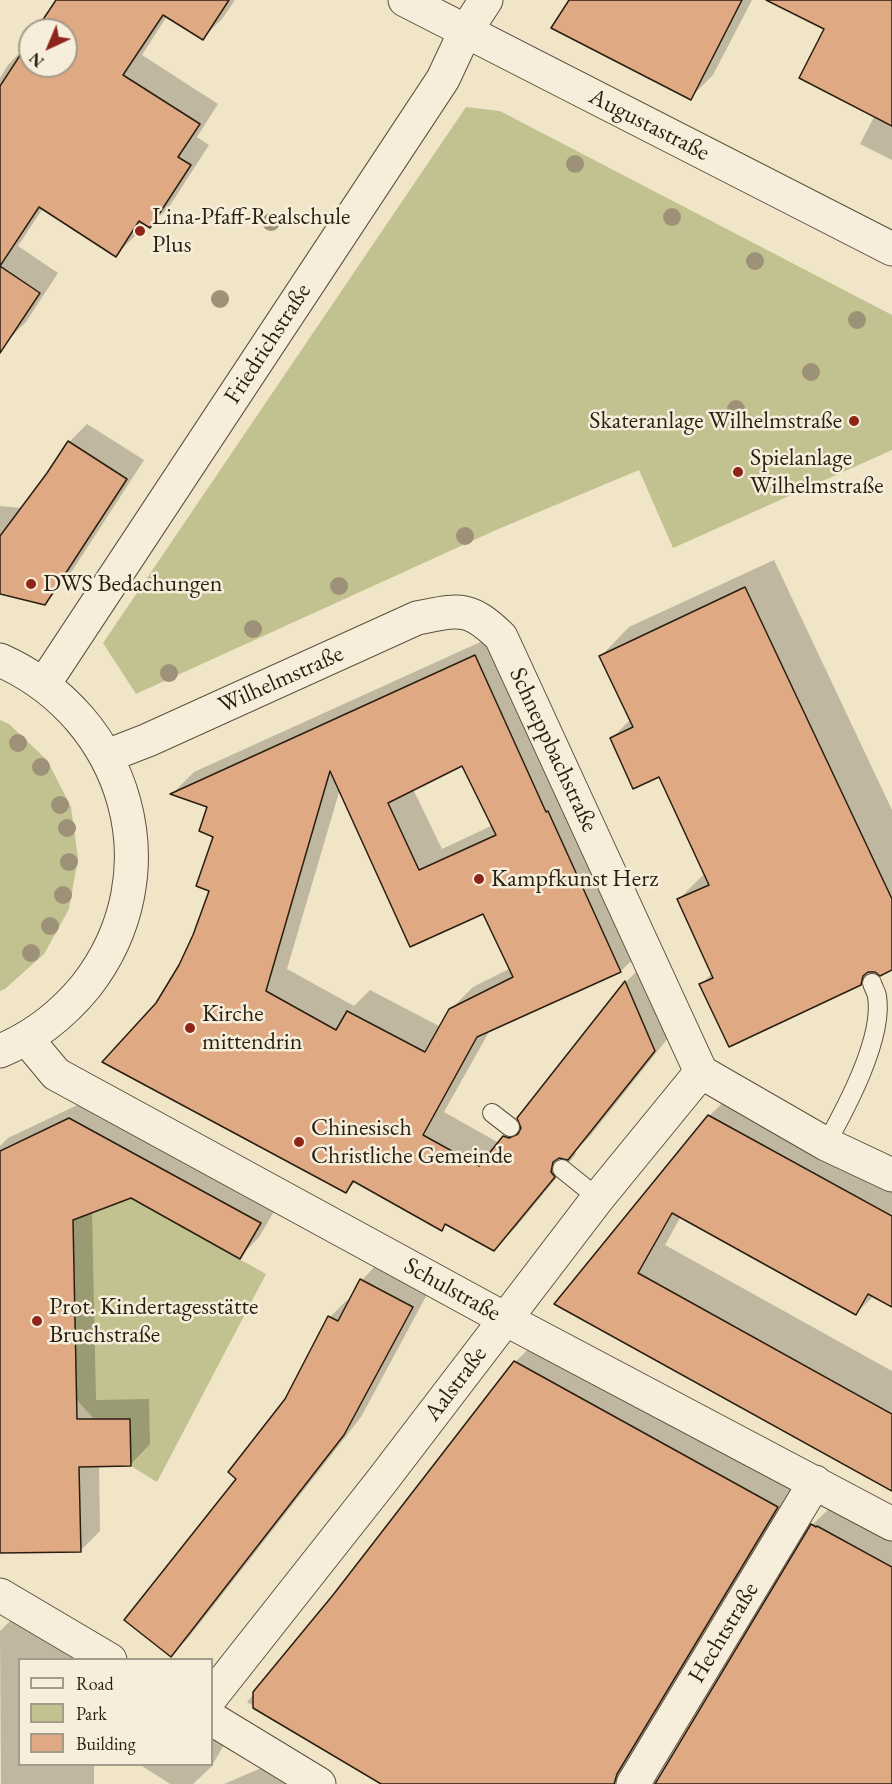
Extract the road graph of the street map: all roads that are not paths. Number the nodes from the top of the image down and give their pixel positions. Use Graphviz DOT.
graph roads {
  1 [pos="405,0"];
  2 [pos="486,0"];
  3 [pos="465,32"];
  4 [pos="892,249"];
  5 [pos="458,610"];
  6 [pos="0,660"];
  7 [pos="44,684"];
  8 [pos="107,756"];
  9 [pos="872,982"];
  10 [pos="13,1045"];
  11 [pos="700,1072"];
  12 [pos="492,1113"];
  13 [pos="510,1127"];
  14 [pos="826,1144"];
  15 [pos="562,1168"];
  16 [pos="892,1175"];
  17 [pos="598,1198"];
  18 [pos="505,1319"];
  19 [pos="815,1482"];
  20 [pos="892,1524"];
  21 [pos="0,1595"];
  22 [pos="108,1658"];
  23 [pos="213,1695"];
  24 [pos="213,1720"];
  25 [pos="319,1784"];
  26 [pos="633,1784"];
  1 -- 3 [label="street, Augustastraße"];
  2 -- 3 [label="street, Friedrichstraße"];
  3 -- 4 [label="street, Augustastraße"];
  3 -- 7 [label="street, Friedrichstraße"];
  5 -- 8 [label="street, Wilhelmstraße"];
  5 -- 11 [label="street, Schneppbachstraße"];
  6 -- 7 [label="street"];
  7 -- 8 [label="street"];
  8 -- 10 [label="street"];
  9 -- 14 [label="lane"];
  10 -- 18 [label="street, Schulstraße"];
  11 -- 14 [label="street"];
  11 -- 17 [label="street, Aalstraße"];
  12 -- 13 [label="lane"];
  14 -- 16 [label="street"];
  15 -- 17 [label="lane"];
  17 -- 18 [label="street, Aalstraße"];
  18 -- 19 [label="street, Schulstraße"];
  18 -- 23 [label="street, Aalstraße"];
  19 -- 20 [label="street, Schulstraße"];
  19 -- 26 [label="street, Hechtstraße"];
  21 -- 22 [label="street"];
  24 -- 25 [label="street"];
}
